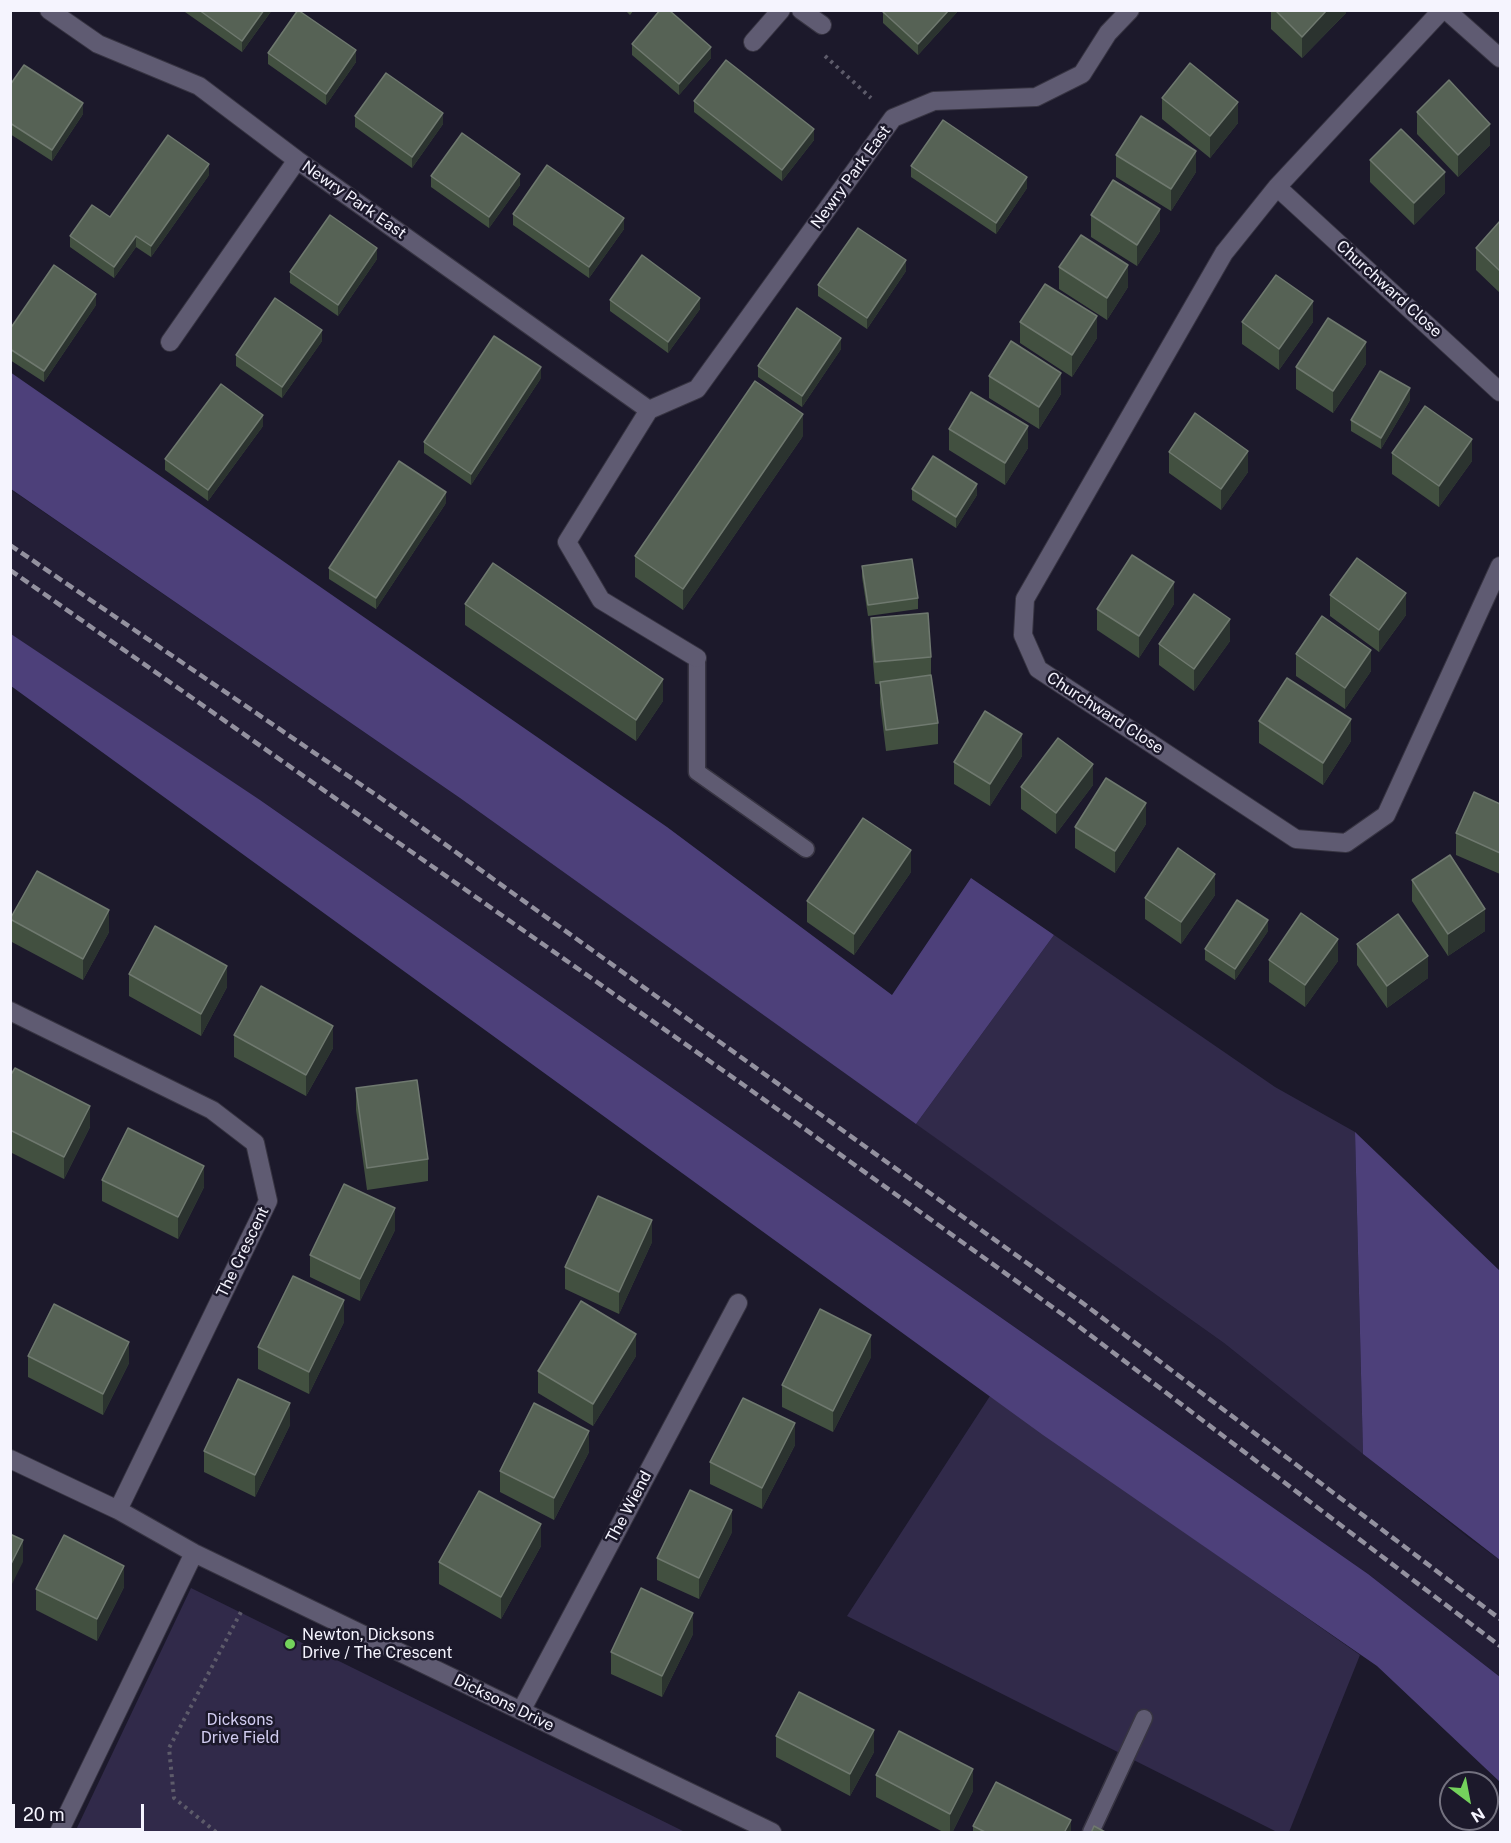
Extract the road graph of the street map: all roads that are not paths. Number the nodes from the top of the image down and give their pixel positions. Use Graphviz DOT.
graph roads {
  1 [pos="49,10"];
  2 [pos="781,10"];
  3 [pos="801,10"];
  4 [pos="1130,10"];
  5 [pos="1444,10"];
  6 [pos="822,25"];
  7 [pos="753,42"];
  8 [pos="1500,58"];
  9 [pos="297,160"];
  10 [pos="1277,187"];
  11 [pos="170,342"];
  12 [pos="1500,392"];
  13 [pos="649,410"];
  14 [pos="1500,566"];
  15 [pos="697,658"];
  16 [pos="806,849"];
  17 [pos="10,1011"];
  18 [pos="738,1303"];
  19 [pos="10,1459"];
  20 [pos="118,1510"];
  21 [pos="194,1553"];
  22 [pos="520,1711"];
  23 [pos="1144,1718"];
  24 [pos="59,1833"];
  25 [pos="772,1833"];
  26 [pos="1091,1833"];
  1 -- 9 [label="street, Newry Park East"];
  2 -- 7 [label="street"];
  3 -- 6 [label="street"];
  4 -- 13 [label="street, Newry Park East"];
  5 -- 8 [label="street"];
  5 -- 10 [label="street, Churchward Close"];
  9 -- 11 [label="street"];
  9 -- 13 [label="street, Newry Park East"];
  10 -- 12 [label="street, Churchward Close"];
  10 -- 14 [label="street, Churchward Close"];
  13 -- 15 [label="street"];
  15 -- 16 [label="lane"];
  17 -- 20 [label="street, The Crescent"];
  18 -- 22 [label="street, The Wiend"];
  19 -- 20 [label="street, Dicksons Drive"];
  20 -- 21 [label="street, Dicksons Drive"];
  21 -- 22 [label="street, Dicksons Drive"];
  21 -- 24 [label="street"];
  22 -- 25 [label="street, Dicksons Drive"];
  23 -- 26 [label="lane"];
}
